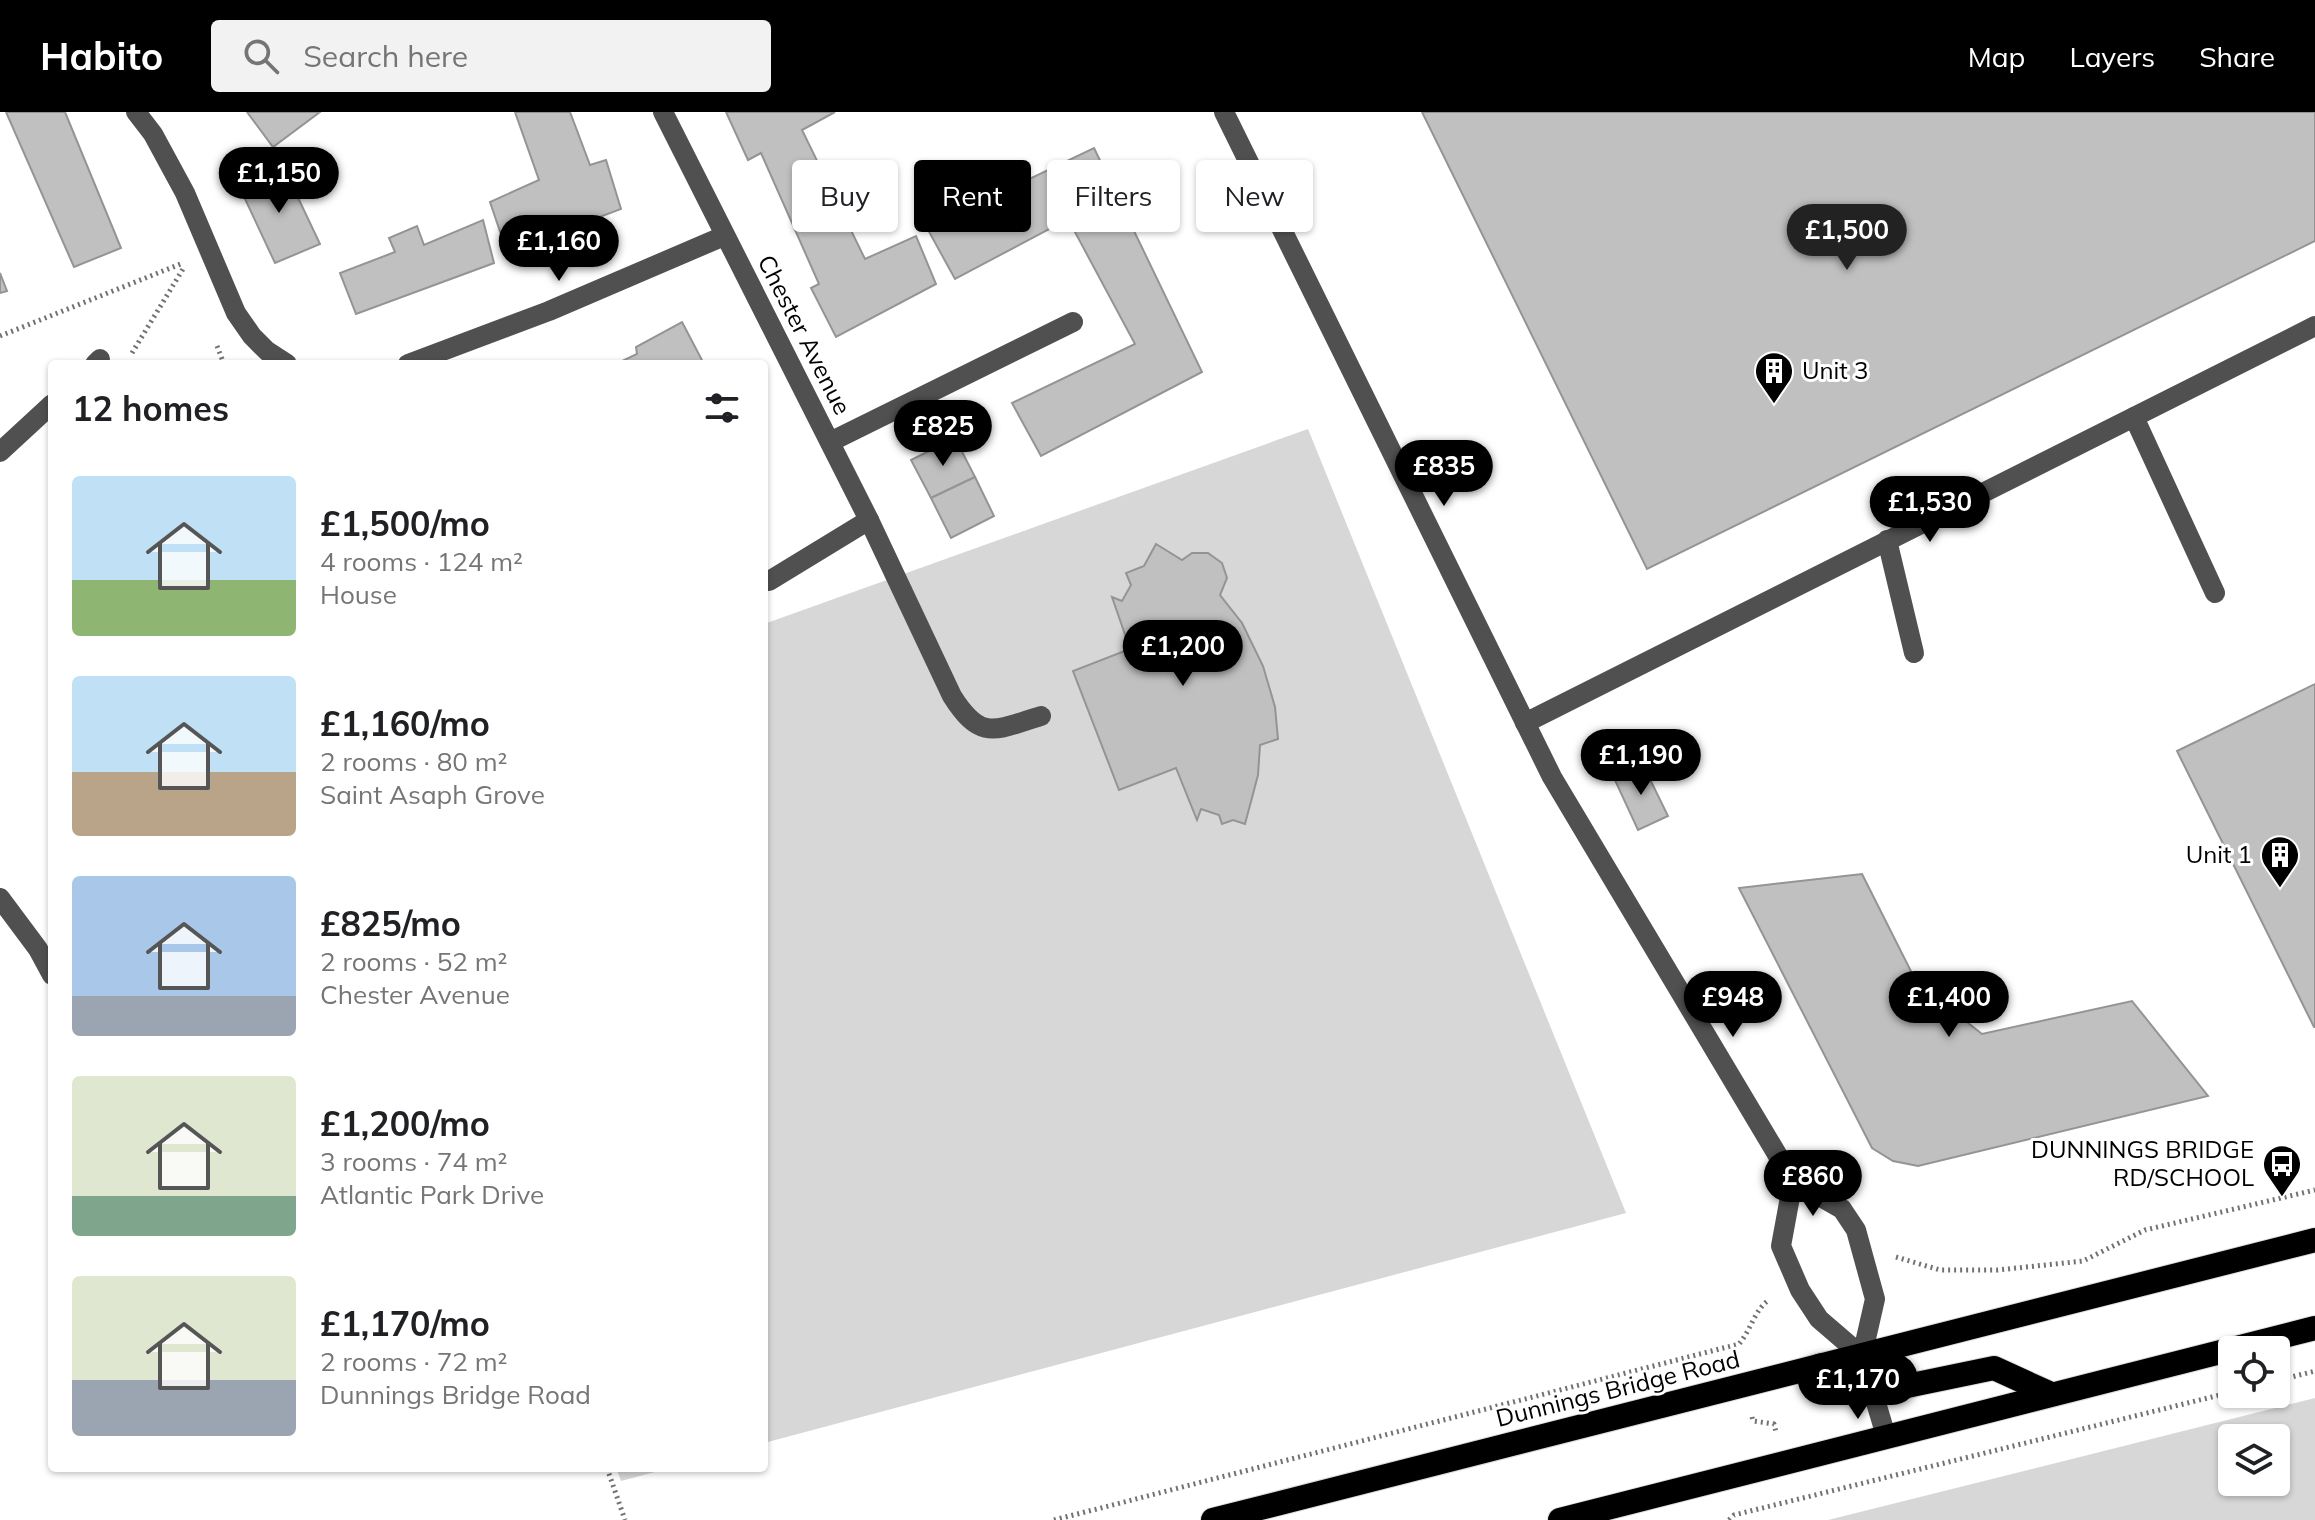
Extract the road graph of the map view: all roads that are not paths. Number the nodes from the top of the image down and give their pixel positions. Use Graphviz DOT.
graph roads {
  1 [pos="136,112"];
  2 [pos="663,112"];
  3 [pos="1224,112"];
  4 [pos="724,236"];
  5 [pos="1073,322"];
  6 [pos="2315,326"];
  7 [pos="282,360"];
  8 [pos="419,360"];
  9 [pos="48,408"];
  10 [pos="2134,417"];
  11 [pos="830,442"];
  12 [pos="0,452"];
  13 [pos="869,520"];
  14 [pos="1887,540"];
  15 [pos="769,581"];
  16 [pos="2215,593"];
  17 [pos="1914,653"];
  18 [pos="1041,716"];
  19 [pos="1525,723"];
  20 [pos="0,898"];
  21 [pos="45,944"];
  22 [pos="1793,1181"];
  23 [pos="2315,1240"];
  24 [pos="2315,1328"];
  25 [pos="1862,1356"];
  26 [pos="1873,1393"];
  27 [pos="2051,1394"];
  28 [pos="1886,1436"];
  29 [pos="1213,1520"];
  30 [pos="1560,1520"];
  1 -- 7 [label="street"];
  2 -- 4 [label="street, Chester Avenue"];
  3 -- 19 [label="street"];
  4 -- 8 [label="street"];
  4 -- 11 [label="street, Chester Avenue"];
  5 -- 11 [label="street"];
  6 -- 10 [label="street"];
  9 -- 12 [label="street"];
  10 -- 14 [label="street"];
  10 -- 16 [label="street"];
  11 -- 13 [label="street, Chester Avenue"];
  13 -- 15 [label="street"];
  13 -- 18 [label="street, Chester Avenue"];
  14 -- 17 [label="street"];
  14 -- 19 [label="street"];
  19 -- 22 [label="street"];
  20 -- 21 [label="street"];
  22 -- 25 [label="street"];
  22 -- 25 [label="street"];
  23 -- 25 [label="highway, Dunnings Bridge Road"];
  24 -- 27 [label="highway"];
  25 -- 26 [label="street"];
  25 -- 29 [label="highway, Dunnings Bridge Road"];
  26 -- 27 [label="highway"];
  26 -- 28 [label="street"];
  27 -- 28 [label="highway"];
  28 -- 30 [label="highway"];
}
